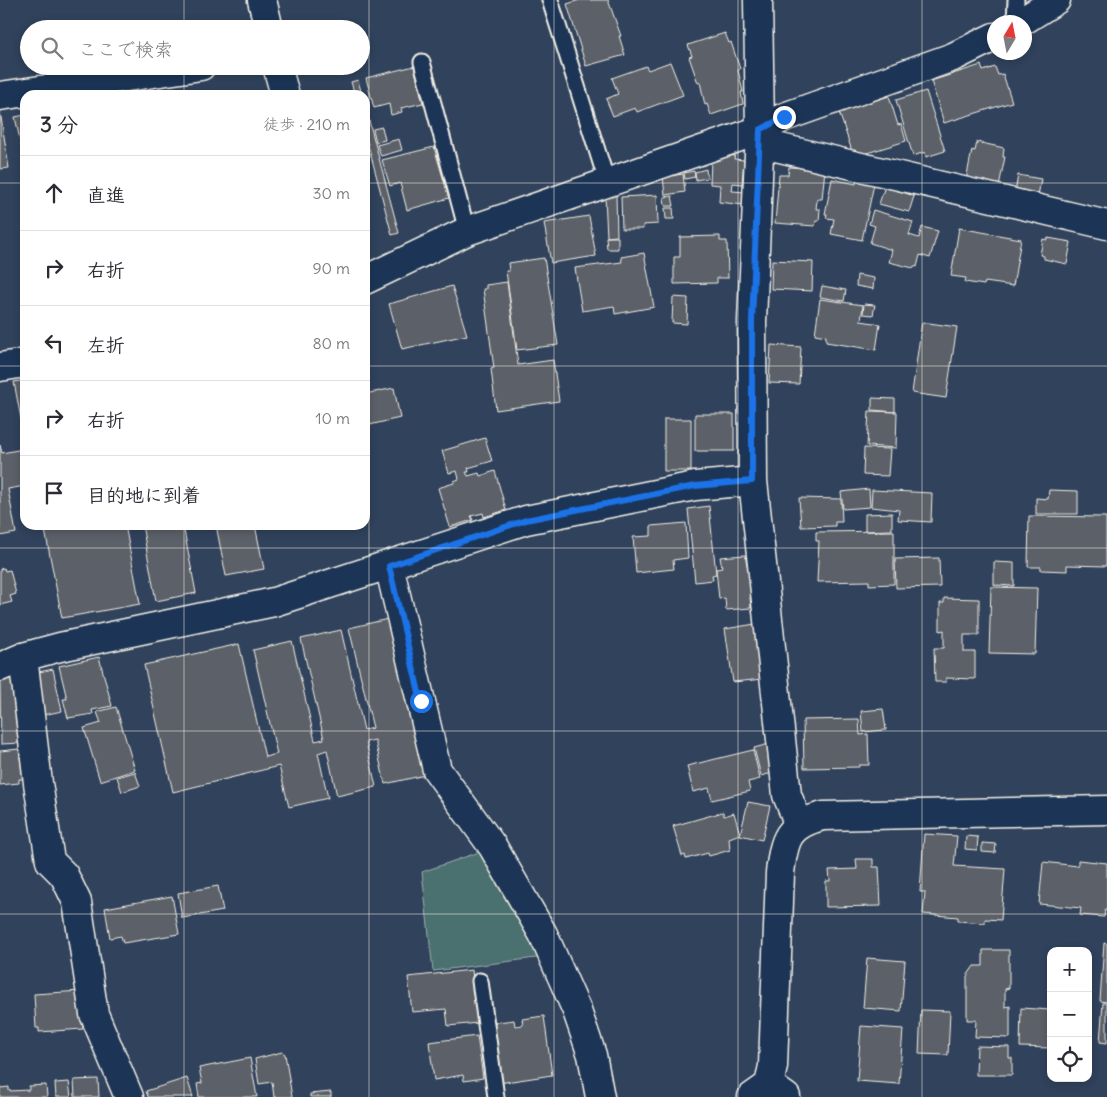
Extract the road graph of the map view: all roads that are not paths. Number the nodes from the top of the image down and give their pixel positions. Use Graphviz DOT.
graph roads {
  1 [pos="262,0"];
  2 [pos="550,0"];
  3 [pos="758,0"];
  4 [pos="1016,0"];
  5 [pos="1056,0"];
  6 [pos="1015,15"];
  7 [pos="1032,15"];
  8 [pos="266,20"];
  9 [pos="987,40"];
  10 [pos="422,62"];
  11 [pos="141,75"];
  12 [pos="279,75"];
  13 [pos="40,90"];
  14 [pos="284,90"];
  15 [pos="20,93"];
  16 [pos="0,96"];
  17 [pos="759,136"];
  18 [pos="607,182"];
  19 [pos="1107,225"];
  20 [pos="467,231"];
  21 [pos="370,278"];
  22 [pos="20,364"];
  23 [pos="0,367"];
  24 [pos="752,481"];
  25 [pos="389,566"];
  26 [pos="11,662"];
  27 [pos="1107,810"];
  28 [pos="799,825"];
  29 [pos="480,981"];
  30 [pos="769,1093"];
  31 [pos="129,1097"];
  32 [pos="496,1097"];
  33 [pos="600,1097"];
  1 -- 8 [label="street"];
  2 -- 18 [label="lane"];
  3 -- 17 [label="street"];
  4 -- 6 [label="lane"];
  5 -- 7 [label="street"];
  9 -- 17 [label="street"];
  10 -- 20 [label="lane"];
  11 -- 13 [label="street"];
  12 -- 14 [label="street"];
  15 -- 16 [label="street"];
  17 -- 18 [label="street"];
  17 -- 19 [label="street"];
  17 -- 24 [label="street"];
  18 -- 20 [label="street"];
  20 -- 21 [label="street"];
  22 -- 23 [label="street"];
  24 -- 25 [label="street"];
  24 -- 28 [label="street"];
  25 -- 26 [label="street"];
  25 -- 33 [label="street"];
  26 -- 31 [label="street"];
  27 -- 28 [label="street"];
  28 -- 30 [label="street"];
  29 -- 32 [label="lane"];
}
